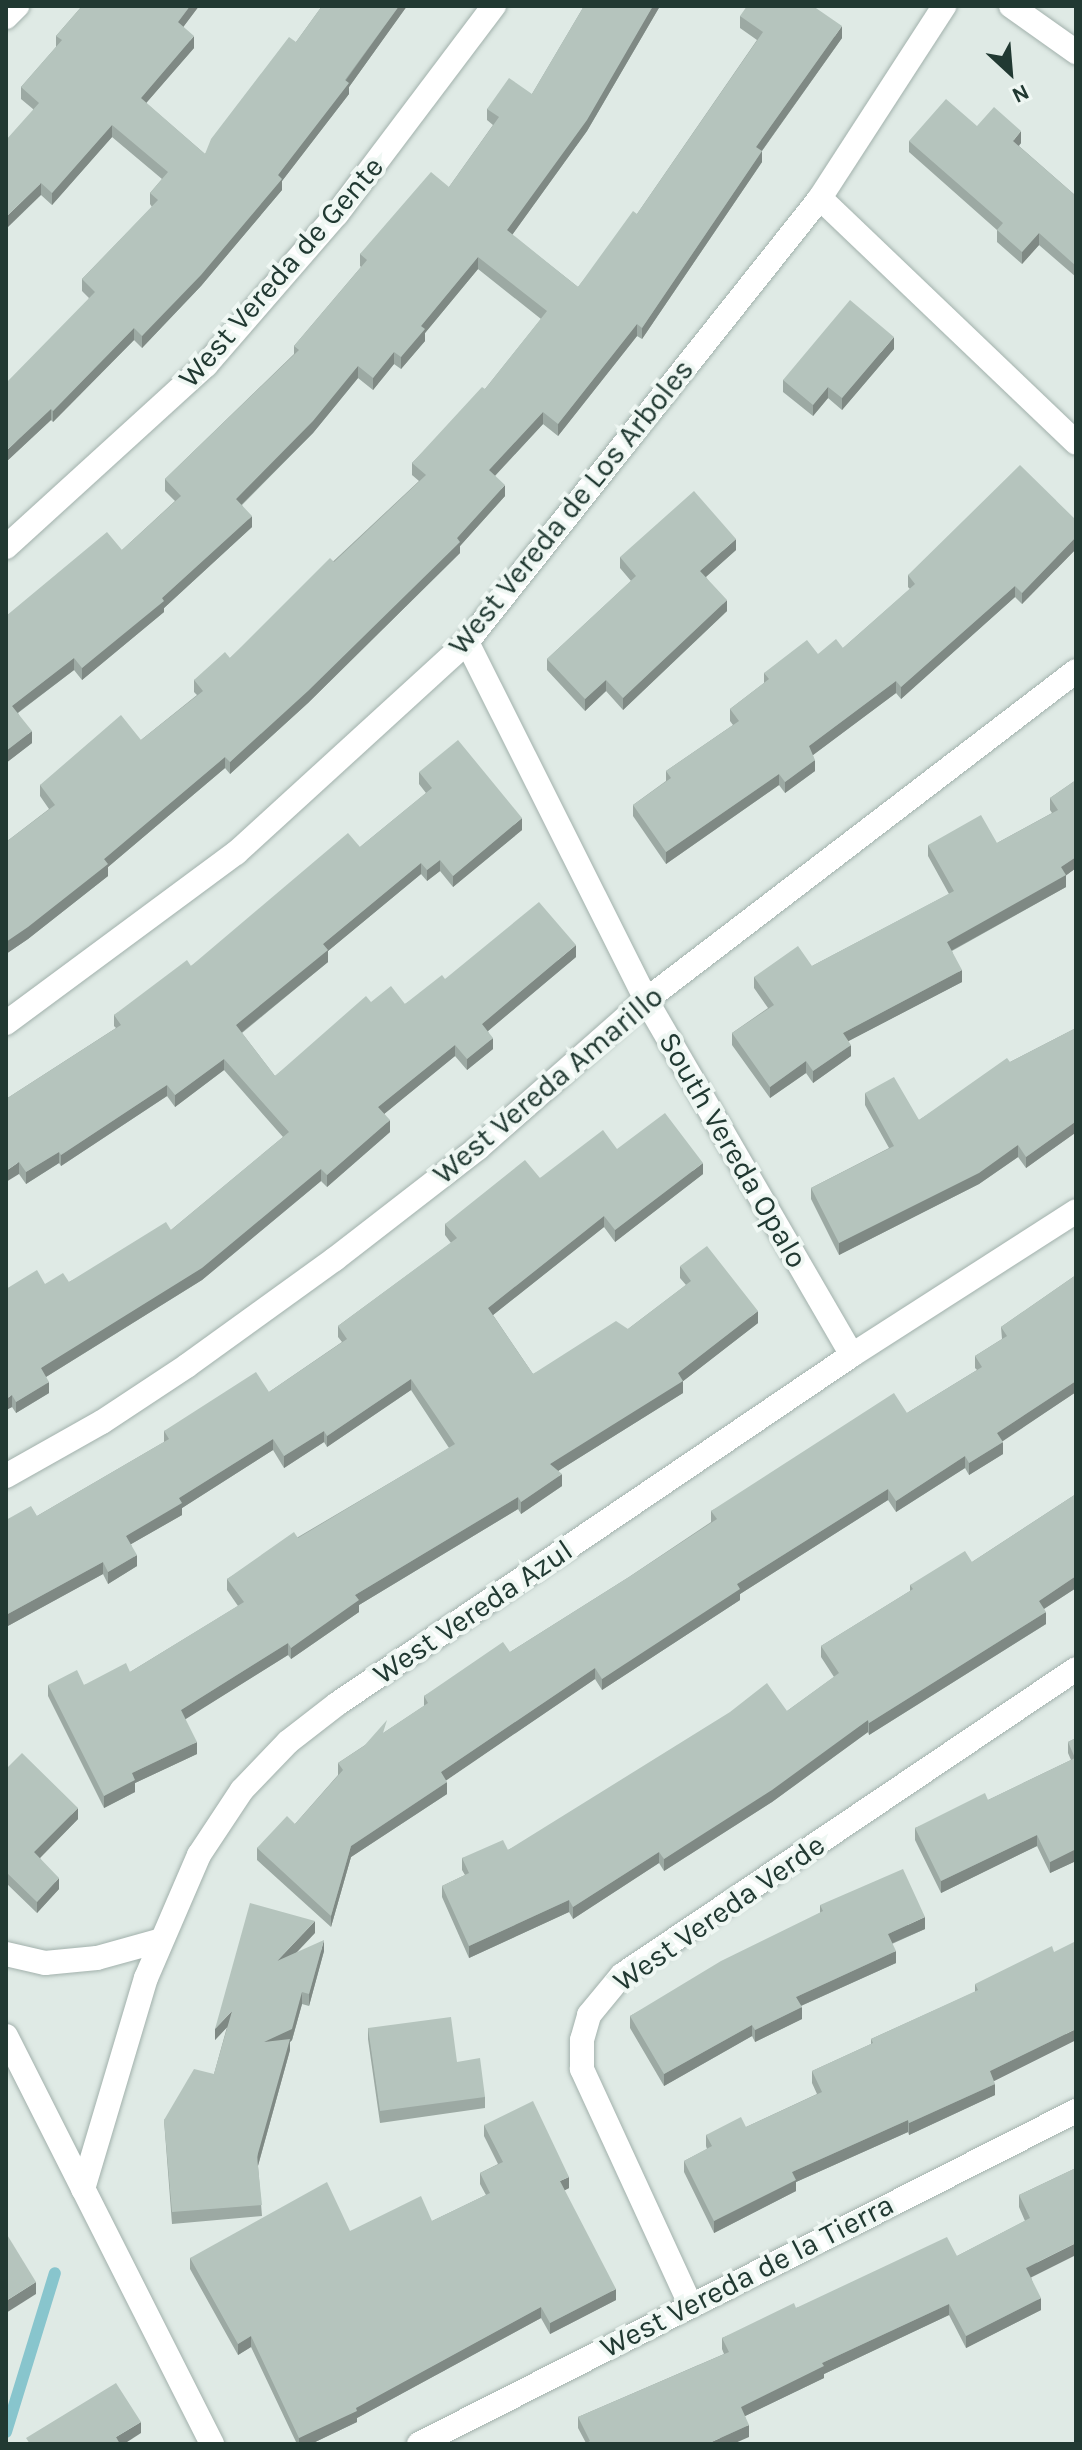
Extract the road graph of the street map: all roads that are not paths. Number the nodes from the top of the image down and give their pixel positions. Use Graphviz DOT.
graph roads {
  1 [pos="17,6"];
  2 [pos="494,6"];
  3 [pos="944,6"];
  4 [pos="1011,6"];
  5 [pos="6,17"];
  6 [pos="1076,52"];
  7 [pos="820,198"];
  8 [pos="1076,443"];
  9 [pos="6,547"];
  10 [pos="467,642"];
  11 [pos="1076,671"];
  12 [pos="646,1000"];
  13 [pos="6,1023"];
  14 [pos="1076,1211"];
  15 [pos="852,1355"];
  16 [pos="6,1476"];
  17 [pos="1076,1669"];
  18 [pos="162,1940"];
  19 [pos="6,1954"];
  20 [pos="6,2036"];
  21 [pos="1076,2111"];
  22 [pos="83,2189"];
  23 [pos="690,2304"];
  24 [pos="212,2444"];
  25 [pos="419,2444"];
  1 -- 5 [label="street"];
  2 -- 9 [label="street, West Vereda de Gente"];
  3 -- 7 [label="street, West Vereda de Los Arboles"];
  4 -- 6 [label="street"];
  7 -- 8 [label="street"];
  7 -- 10 [label="street, West Vereda de Los Arboles"];
  10 -- 12 [label="street, South Vereda Opalo"];
  10 -- 13 [label="street, West Vereda de Los Arboles"];
  11 -- 12 [label="street, West Vereda Amarillo"];
  12 -- 15 [label="street, South Vereda Opalo"];
  12 -- 16 [label="street, West Vereda Amarillo"];
  14 -- 15 [label="street, West Vereda Azul"];
  15 -- 18 [label="street, West Vereda Azul"];
  17 -- 23 [label="street, West Vereda Verde"];
  18 -- 19 [label="street"];
  18 -- 22 [label="street, West Vereda Azul"];
  20 -- 22 [label="street"];
  21 -- 23 [label="street, West Vereda de la Tierra"];
  22 -- 24 [label="street"];
  23 -- 25 [label="street, West Vereda de la Tierra"];
}
